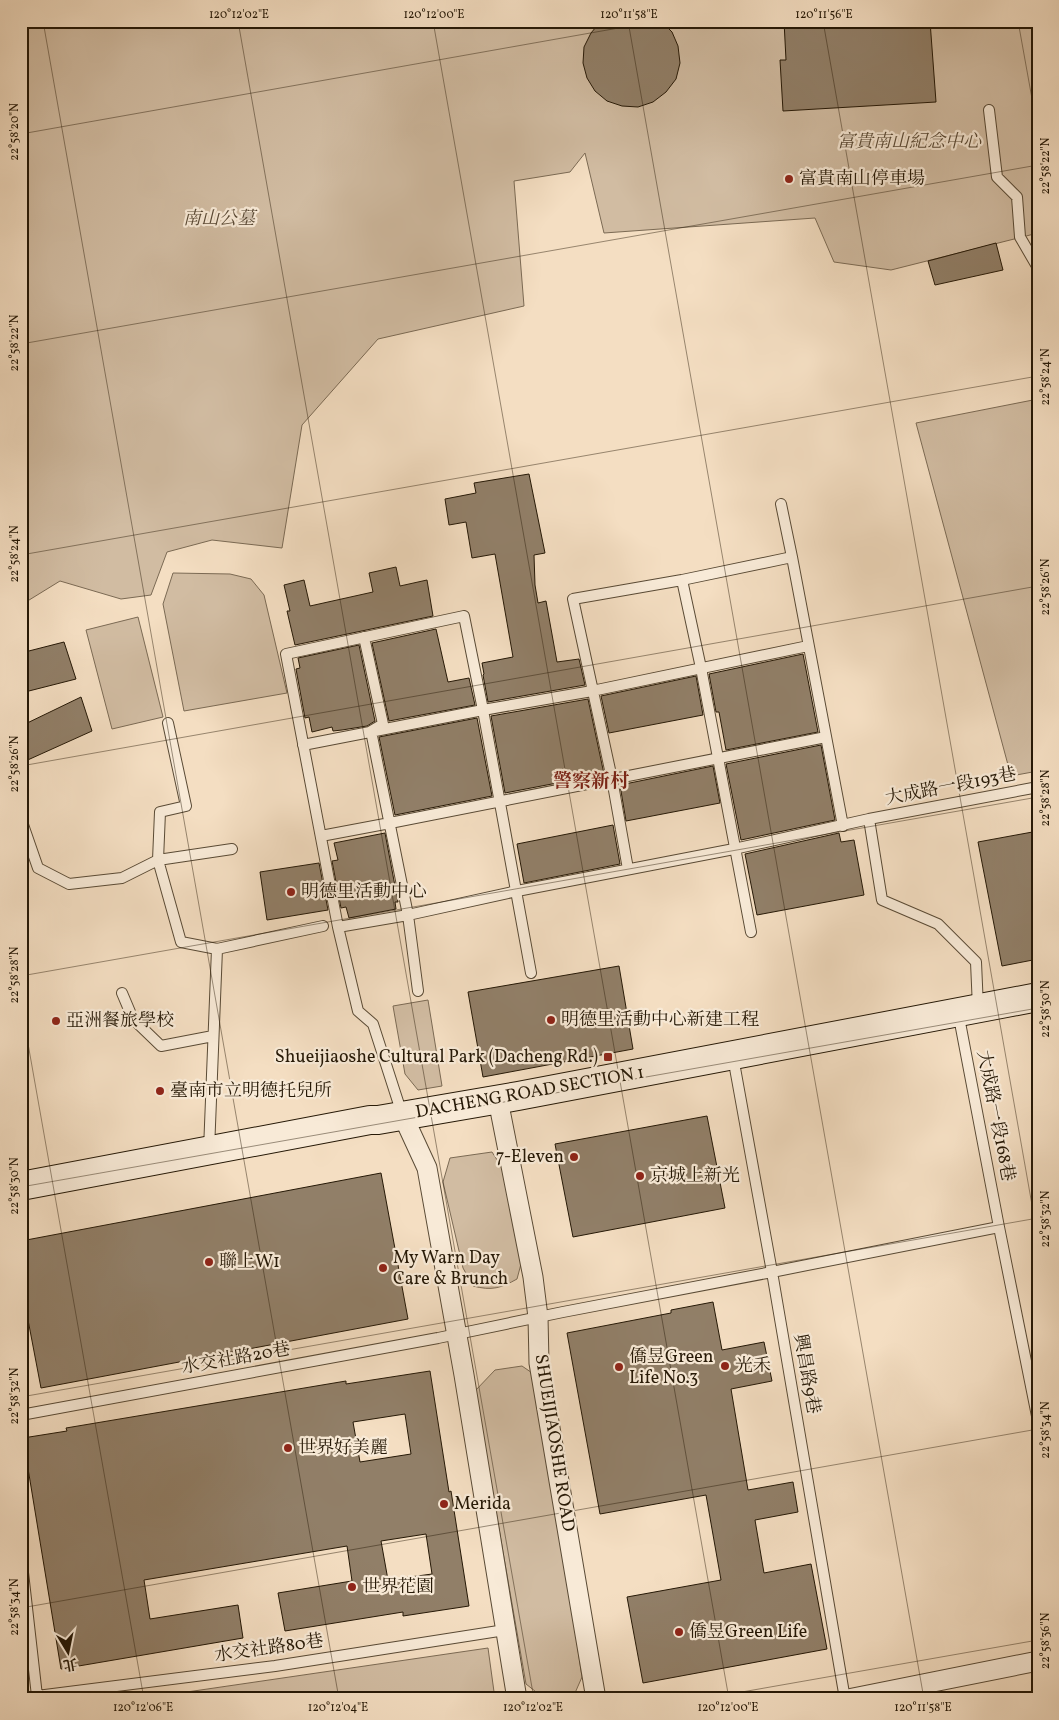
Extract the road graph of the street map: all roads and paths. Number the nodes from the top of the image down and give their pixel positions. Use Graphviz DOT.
graph roads {
  1 [pos="989,110"];
  2 [pos="1038,268"];
  3 [pos="781,504"];
  4 [pos="792,557"];
  5 [pos="682,580"];
  6 [pos="364,637"];
  7 [pos="808,646"];
  8 [pos="701,668"];
  9 [pos="592,691"];
  10 [pos="483,710"];
  11 [pos="168,723"];
  12 [pos="371,731"];
  13 [pos="826,737"];
  14 [pos="303,746"];
  15 [pos="717,758"];
  16 [pos="612,779"];
  17 [pos="1038,787"];
  18 [pos="500,801"];
  19 [pos="21,819"];
  20 [pos="869,819"];
  21 [pos="390,823"];
  22 [pos="843,826"];
  23 [pos="321,836"];
  24 [pos="232,849"];
  25 [pos="734,849"];
  26 [pos="158,860"];
  27 [pos="628,870"];
  28 [pos="517,891"];
  29 [pos="408,915"];
  30 [pos="323,926"];
  31 [pos="338,927"];
  32 [pos="751,932"];
  33 [pos="217,949"];
  34 [pos="531,973"];
  35 [pos="418,991"];
  36 [pos="122,994"];
  37 [pos="1038,997"];
  38 [pos="968,1011"];
  39 [pos="213,1036"];
  40 [pos="733,1056"];
  41 [pos="498,1100"];
  42 [pos="403,1116"];
  43 [pos="209,1151"];
  44 [pos="21,1186"];
  45 [pos="999,1227"];
  46 [pos="772,1272"];
  47 [pos="538,1318"];
  48 [pos="456,1334"];
  49 [pos="1036,1404"];
  50 [pos="21,1415"];
  51 [pos="1038,1421"];
  52 [pos="21,1555"];
  53 [pos="505,1630"];
  54 [pos="1038,1661"];
  55 [pos="517,1699"];
  56 [pos="596,1699"];
  57 [pos="846,1699"];
  1 -- 2 [label="lane"];
  3 -- 4 [label="lane"];
  4 -- 5 [label="lane"];
  4 -- 7 [label="lane"];
  5 -- 8 [label="lane"];
  5 -- 9 [label="lane"];
  6 -- 10 [label="lane"];
  6 -- 12 [label="lane"];
  6 -- 14 [label="lane"];
  7 -- 8 [label="lane"];
  7 -- 13 [label="lane"];
  8 -- 9 [label="lane"];
  8 -- 15 [label="lane"];
  9 -- 10 [label="lane"];
  9 -- 16 [label="lane"];
  10 -- 12 [label="lane"];
  10 -- 18 [label="lane"];
  11 -- 26 [label="lane"];
  12 -- 14 [label="lane"];
  12 -- 21 [label="lane"];
  13 -- 15 [label="lane"];
  13 -- 22 [label="lane"];
  14 -- 23 [label="lane"];
  15 -- 16 [label="lane"];
  15 -- 25 [label="lane"];
  16 -- 18 [label="lane"];
  16 -- 27 [label="lane"];
  17 -- 20 [label="lane, 大成路一段193巷"];
  18 -- 21 [label="lane"];
  18 -- 28 [label="lane"];
  19 -- 26 [label="lane"];
  20 -- 22 [label="lane, 大成路一段193巷"];
  20 -- 38 [label="lane, 大成路一段193巷"];
  21 -- 23 [label="lane"];
  21 -- 29 [label="lane"];
  22 -- 25 [label="lane, 大成路一段193巷"];
  23 -- 31 [label="lane"];
  24 -- 26 [label="lane"];
  25 -- 27 [label="lane, 大成路一段193巷"];
  25 -- 32 [label="lane"];
  26 -- 33 [label="lane"];
  27 -- 28 [label="lane, 大成路一段193巷"];
  28 -- 29 [label="lane, 大成路一段193巷"];
  28 -- 34 [label="lane"];
  29 -- 31 [label="lane, 大成路一段193巷"];
  29 -- 35 [label="lane"];
  30 -- 33 [label="lane"];
  31 -- 42 [label="lane"];
  33 -- 39 [label="lane"];
  36 -- 39 [label="lane"];
  37 -- 38 [label="street, DACHENG ROAD SECTION 1"];
  38 -- 40 [label="street, DACHENG ROAD SECTION 1"];
  38 -- 45 [label="lane, 大成路一段168巷"];
  39 -- 43 [label="lane"];
  40 -- 41 [label="street, DACHENG ROAD SECTION 1"];
  40 -- 46 [label="lane, 興昌路9巷"];
  41 -- 42 [label="street, DACHENG ROAD SECTION 1"];
  41 -- 47 [label="street, SHUEIJIAOSHE ROAD"];
  42 -- 43 [label="street, DACHENG ROAD SECTION 1"];
  42 -- 48 [label="street"];
  43 -- 44 [label="street, DACHENG ROAD SECTION 1"];
  45 -- 46 [label="lane, 水交社路20巷"];
  45 -- 49 [label="lane, 大成路一段168巷"];
  46 -- 47 [label="lane, 水交社路20巷"];
  46 -- 57 [label="lane, 興昌路9巷"];
  47 -- 48 [label="lane, 水交社路20巷"];
  47 -- 56 [label="street, SHUEIJIAOSHE ROAD"];
  48 -- 50 [label="lane, 水交社路20巷"];
  48 -- 53 [label="street"];
  49 -- 51 [label="lane, 大成路一段168巷"];
  52 -- 53 [label="lane, 水交社路80巷"];
  53 -- 55 [label="street"];
  54 -- 57 [label="street"];
}
